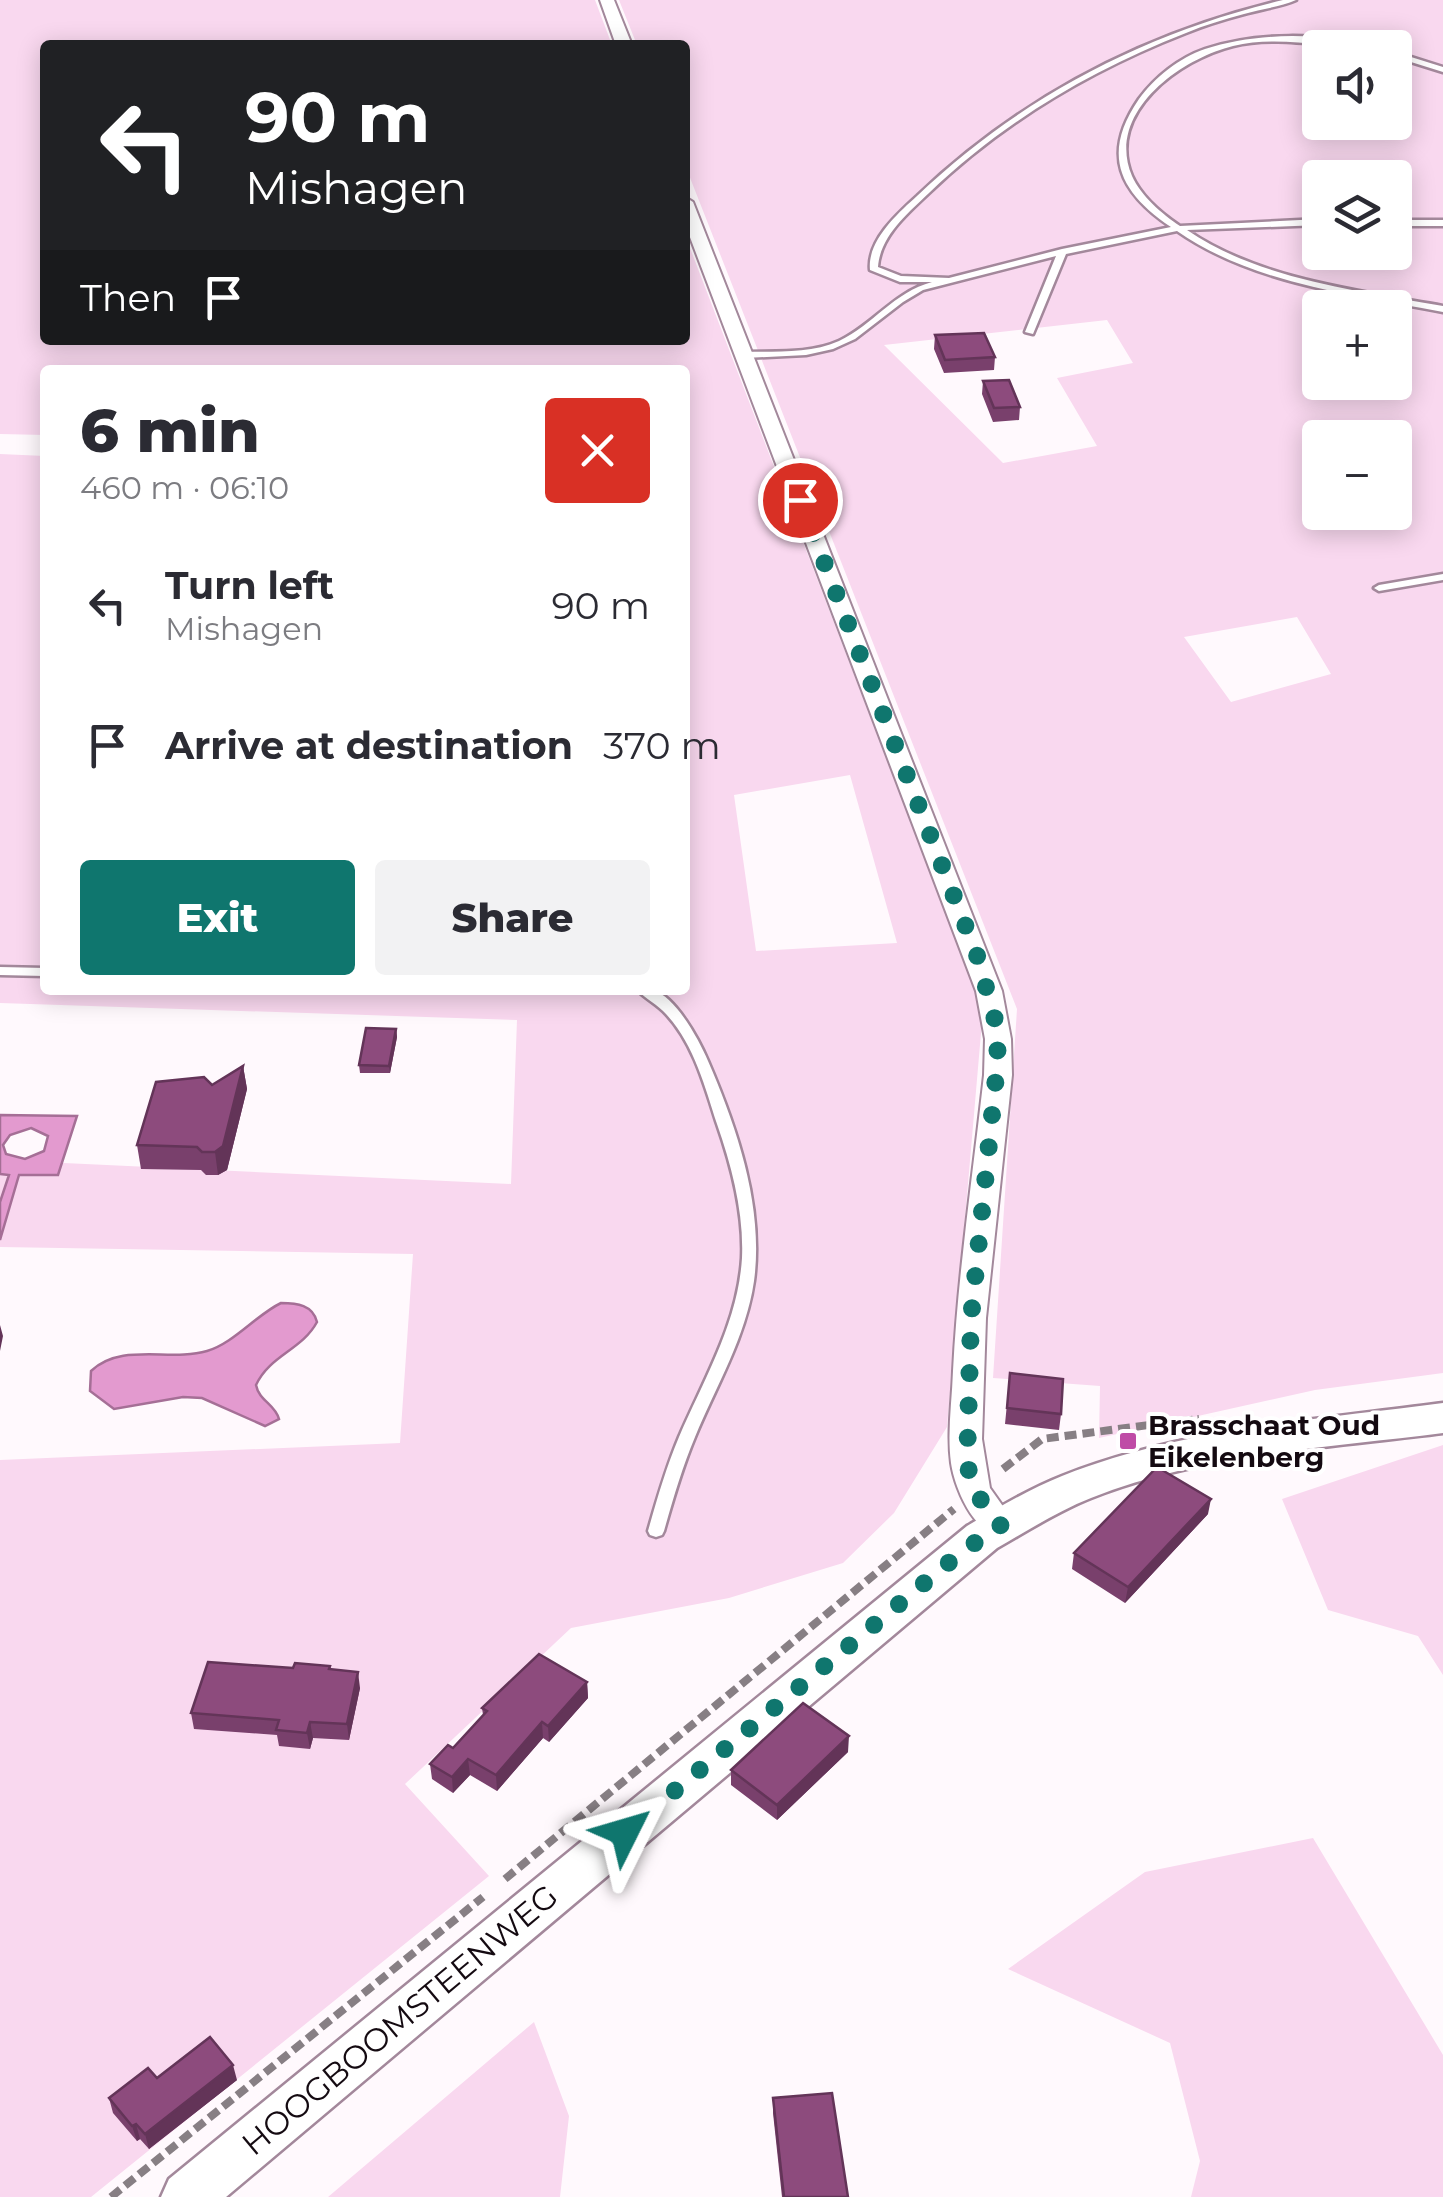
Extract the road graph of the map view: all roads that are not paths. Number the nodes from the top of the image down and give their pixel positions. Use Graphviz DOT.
graph roads {
  1 [pos="607,0"];
  2 [pos="1292,0"];
  3 [pos="1302,39"];
  4 [pos="622,40"];
  5 [pos="1412,60"];
  6 [pos="1443,70"];
  7 [pos="690,215"];
  8 [pos="1412,222"];
  9 [pos="1302,223"];
  10 [pos="1443,223"];
  11 [pos="1180,228"];
  12 [pos="1062,252"];
  13 [pos="946,280"];
  14 [pos="1443,309"];
  15 [pos="1030,332"];
  16 [pos="744,355"];
  17 [pos="1443,577"];
  18 [pos="1379,588"];
  19 [pos="0,971"];
  20 [pos="40,972"];
  21 [pos="656,995"];
  22 [pos="1443,1418"];
  23 [pos="988,1509"];
  24 [pos="656,1531"];
  25 [pos="186,2197"];
  1 -- 4 [label="street"];
  2 -- 13 [label="lane"];
  3 -- 11 [label="lane"];
  5 -- 6 [label="lane"];
  7 -- 16 [label="street"];
  8 -- 10 [label="lane"];
  9 -- 11 [label="lane"];
  11 -- 12 [label="lane"];
  11 -- 14 [label="lane"];
  12 -- 13 [label="lane"];
  12 -- 15 [label="lane"];
  13 -- 16 [label="lane"];
  16 -- 23 [label="street"];
  17 -- 18 [label="lane"];
  19 -- 20 [label="lane"];
  21 -- 24 [label="lane"];
  22 -- 23 [label="street, HOOGBOOMSTEENWEG"];
  23 -- 25 [label="street, HOOGBOOMSTEENWEG"];
}
